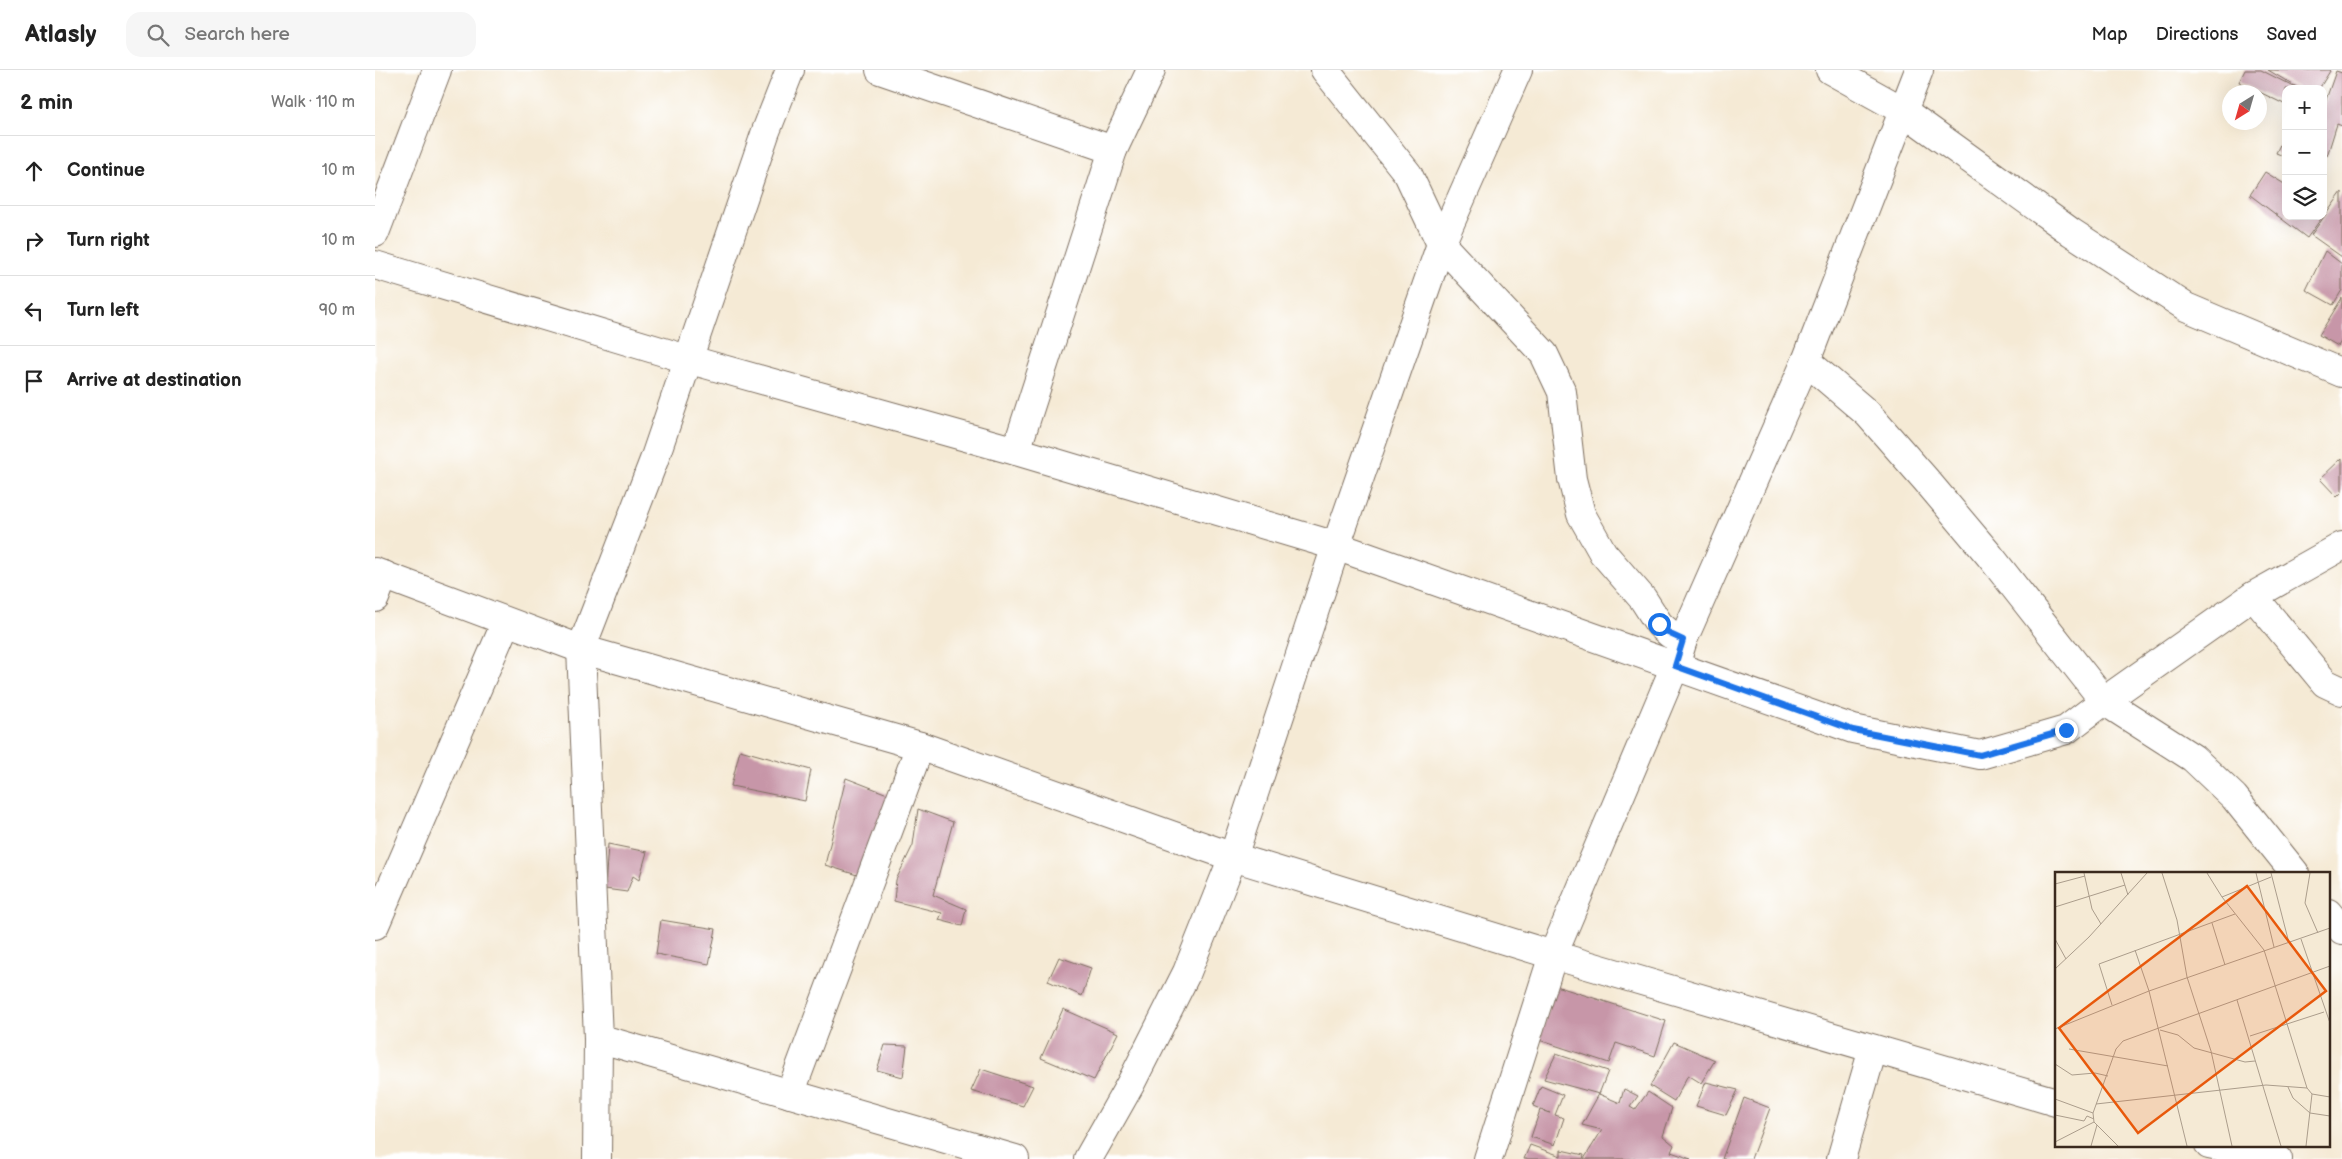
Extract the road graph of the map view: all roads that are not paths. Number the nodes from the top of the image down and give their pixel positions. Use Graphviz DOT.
graph roads {
  1 [pos="437,70"];
  2 [pos="790,70"];
  3 [pos="880,70"];
  4 [pos="1151,70"];
  5 [pos="1325,70"];
  6 [pos="1518,70"];
  7 [pos="1830,70"];
  8 [pos="1919,70"];
  9 [pos="1902,110"];
  10 [pos="1113,150"];
  11 [pos="375,233"];
  12 [pos="1441,244"];
  13 [pos="375,265"];
  14 [pos="687,359"];
  15 [pos="1805,361"];
  16 [pos="2342,373"];
  17 [pos="1016,451"];
  18 [pos="1336,546"];
  19 [pos="2342,546"];
  20 [pos="378,582"];
  21 [pos="2253,596"];
  22 [pos="506,622"];
  23 [pos="1683,640"];
  24 [pos="581,649"];
  25 [pos="1675,666"];
  26 [pos="2342,691"];
  27 [pos="2104,701"];
  28 [pos="920,746"];
  29 [pos="1233,857"];
  30 [pos="2294,872"];
  31 [pos="2329,914"];
  32 [pos="375,924"];
  33 [pos="2342,930"];
  34 [pos="1553,955"];
  35 [pos="598,1038"];
  36 [pos="1873,1049"];
  37 [pos="790,1094"];
  38 [pos="2055,1102"];
  39 [pos="2214,1146"];
  40 [pos="597,1159"];
  41 [pos="1015,1159"];
  42 [pos="1088,1159"];
  43 [pos="1489,1159"];
  44 [pos="1841,1159"];
  45 [pos="2278,1159"];
  1 -- 11 [label="street"];
  2 -- 14 [label="street"];
  3 -- 10 [label="street"];
  4 -- 10 [label="street"];
  5 -- 12 [label="street"];
  6 -- 12 [label="street"];
  7 -- 9 [label="street"];
  8 -- 9 [label="street"];
  9 -- 15 [label="street"];
  9 -- 16 [label="street"];
  10 -- 17 [label="street"];
  12 -- 18 [label="street"];
  12 -- 23 [label="street"];
  13 -- 14 [label="street"];
  14 -- 17 [label="street"];
  14 -- 24 [label="street"];
  15 -- 23 [label="street"];
  15 -- 27 [label="street"];
  17 -- 18 [label="street"];
  18 -- 25 [label="street"];
  18 -- 29 [label="street"];
  19 -- 21 [label="street"];
  20 -- 22 [label="street"];
  21 -- 26 [label="street"];
  21 -- 27 [label="street"];
  22 -- 24 [label="street"];
  22 -- 32 [label="street"];
  23 -- 25 [label="street"];
  24 -- 28 [label="street"];
  24 -- 35 [label="street"];
  25 -- 27 [label="street"];
  25 -- 34 [label="street"];
  27 -- 30 [label="street"];
  28 -- 29 [label="street"];
  28 -- 37 [label="street"];
  29 -- 34 [label="street"];
  29 -- 42 [label="street"];
  31 -- 33 [label="street"];
  34 -- 36 [label="street"];
  34 -- 43 [label="street"];
  35 -- 37 [label="street"];
  35 -- 40 [label="street"];
  36 -- 38 [label="street"];
  36 -- 44 [label="street"];
  37 -- 41 [label="street"];
  39 -- 45 [label="street"];
}
